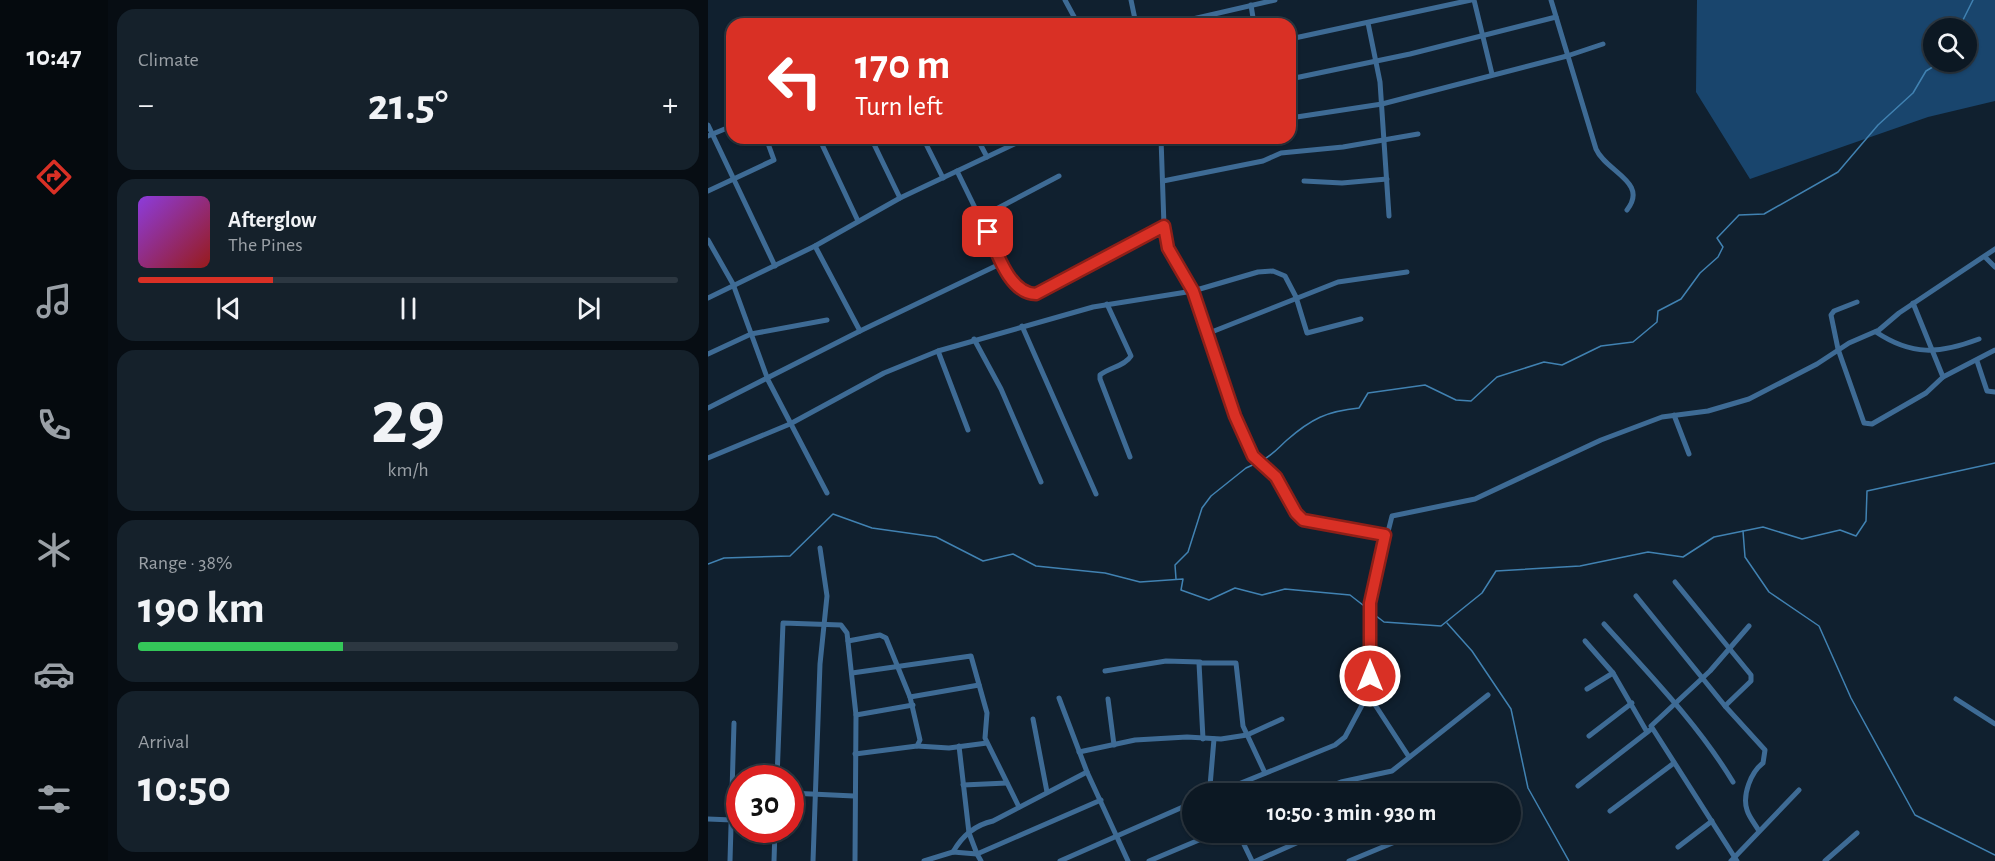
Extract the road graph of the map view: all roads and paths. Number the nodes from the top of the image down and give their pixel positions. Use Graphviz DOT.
graph roads {
  1 [pos="1065,0"];
  2 [pos="1131,0"];
  3 [pos="1275,0"];
  4 [pos="1472,0"];
  5 [pos="1551,0"];
  6 [pos="1251,5"];
  7 [pos="1556,17"];
  8 [pos="1075,18"];
  9 [pos="1135,18"];
  10 [pos="1196,18"];
  11 [pos="1253,18"];
  12 [pos="1368,23"];
  13 [pos="1483,36"];
  14 [pos="1296,38"];
  15 [pos="1603,44"];
  16 [pos="1567,56"];
  17 [pos="1376,61"];
  18 [pos="1492,74"];
  19 [pos="1296,78"];
  20 [pos="1382,104"];
  21 [pos="1296,117"];
  22 [pos="708,126"];
  23 [pos="726,128"];
  24 [pos="1418,134"];
  25 [pos="710,135"];
  26 [pos="1384,140"];
  27 [pos="768,144"];
  28 [pos="822,144"];
  29 [pos="874,144"];
  30 [pos="926,144"];
  31 [pos="980,144"];
  32 [pos="1015,144"];
  33 [pos="1161,144"];
  34 [pos="987,157"];
  35 [pos="957,171"];
  36 [pos="1059,176"];
  37 [pos="943,178"];
  38 [pos="732,179"];
  39 [pos="1387,179"];
  40 [pos="1163,181"];
  41 [pos="1304,181"];
  42 [pos="708,191"];
  43 [pos="900,198"];
  44 [pos="1627,210"];
  45 [pos="1389,216"];
  46 [pos="981,217"];
  47 [pos="858,221"];
  48 [pos="1164,226"];
  49 [pos="709,243"];
  50 [pos="815,246"];
  51 [pos="1995,249"];
  52 [pos="1985,257"];
  53 [pos="1002,263"];
  54 [pos="775,266"];
  55 [pos="1995,267"];
  56 [pos="1407,272"];
  57 [pos="733,284"];
  58 [pos="1193,291"];
  59 [pos="1296,297"];
  60 [pos="708,298"];
  61 [pos="1857,303"];
  62 [pos="1913,303"];
  63 [pos="1107,304"];
  64 [pos="1361,319"];
  65 [pos="827,320"];
  66 [pos="1022,326"];
  67 [pos="860,331"];
  68 [pos="1876,332"];
  69 [pos="1209,333"];
  70 [pos="751,334"];
  71 [pos="974,339"];
  72 [pos="1979,339"];
  73 [pos="1838,349"];
  74 [pos="1930,349"];
  75 [pos="1995,350"];
  76 [pos="938,351"];
  77 [pos="708,354"];
  78 [pos="1977,361"];
  79 [pos="1943,377"];
  80 [pos="768,380"];
  81 [pos="1995,392"];
  82 [pos="708,408"];
  83 [pos="1674,415"];
  84 [pos="790,424"];
  85 [pos="968,430"];
  86 [pos="1689,454"];
  87 [pos="708,458"];
  88 [pos="1130,458"];
  89 [pos="1041,482"];
  90 [pos="826,493"];
  91 [pos="1096,494"];
  92 [pos="1385,535"];
  93 [pos="820,548"];
  94 [pos="1675,582"];
  95 [pos="1636,596"];
  96 [pos="823,623"];
  97 [pos="1604,624"];
  98 [pos="1749,626"];
  99 [pos="849,641"];
  100 [pos="1585,641"];
  101 [pos="1731,648"];
  102 [pos="1200,662"];
  103 [pos="896,666"];
  104 [pos="1105,671"];
  105 [pos="852,673"];
  106 [pos="1613,673"];
  107 [pos="1703,677"];
  108 [pos="980,685"];
  109 [pos="1587,689"];
  110 [pos="1368,694"];
  111 [pos="1488,695"];
  112 [pos="910,698"];
  113 [pos="1059,698"];
  114 [pos="1108,699"];
  115 [pos="1956,699"];
  116 [pos="1632,703"];
  117 [pos="913,705"];
  118 [pos="1676,705"];
  119 [pos="1725,706"];
  120 [pos="856,715"];
  121 [pos="1033,719"];
  122 [pos="1282,719"];
  123 [pos="734,723"];
  124 [pos="1995,724"];
  125 [pos="1649,731"];
  126 [pos="1246,735"];
  127 [pos="1589,736"];
  128 [pos="1203,739"];
  129 [pos="1214,739"];
  130 [pos="987,743"];
  131 [pos="1114,745"];
  132 [pos="917,746"];
  133 [pos="959,746"];
  134 [pos="1079,752"];
  135 [pos="855,754"];
  136 [pos="1409,757"];
  137 [pos="1674,763"];
  138 [pos="734,765"];
  139 [pos="778,765"];
  140 [pos="1087,772"];
  141 [pos="1265,772"];
  142 [pos="1733,782"];
  143 [pos="1007,783"];
  144 [pos="1210,783"];
  145 [pos="1240,783"];
  146 [pos="1338,783"];
  147 [pos="963,785"];
  148 [pos="1578,786"];
  149 [pos="1799,790"];
  150 [pos="1047,792"];
  151 [pos="804,794"];
  152 [pos="815,795"];
  153 [pos="854,796"];
  154 [pos="1101,800"];
  155 [pos="1019,807"];
  156 [pos="1182,807"];
  157 [pos="1610,811"];
  158 [pos="708,819"];
  159 [pos="726,820"];
  160 [pos="1712,821"];
  161 [pos="1759,831"];
  162 [pos="969,833"];
  163 [pos="1857,833"];
  164 [pos="1117,836"];
  165 [pos="731,843"];
  166 [pos="775,843"];
  167 [pos="1192,843"];
  168 [pos="1243,843"];
  169 [pos="1296,843"];
  170 [pos="1392,843"];
  171 [pos="1677,847"];
  172 [pos="953,852"];
  173 [pos="977,854"];
  174 [pos="931,860"];
  175 [pos="1734,860"];
  176 [pos="730,861"];
  177 [pos="774,861"];
  178 [pos="813,861"];
  179 [pos="855,861"];
  180 [pos="924,861"];
  181 [pos="981,861"];
  182 [pos="1060,861"];
  183 [pos="1128,861"];
  184 [pos="1149,861"];
  185 [pos="1252,861"];
  186 [pos="1256,861"];
  187 [pos="1349,861"];
  188 [pos="1825,861"];
  1 -- 8 [label="street"];
  2 -- 9 [label="street"];
  3 -- 6 [label="street"];
  4 -- 12 [label="street"];
  4 -- 13 [label="street"];
  5 -- 7 [label="street"];
  6 -- 10 [label="street"];
  6 -- 11 [label="street"];
  7 -- 13 [label="street"];
  7 -- 16 [label="street"];
  12 -- 14 [label="street"];
  12 -- 17 [label="street"];
  13 -- 17 [label="street"];
  13 -- 18 [label="street"];
  15 -- 16 [label="street"];
  16 -- 18 [label="street"];
  16 -- 44 [label="street"];
  17 -- 19 [label="street"];
  17 -- 20 [label="street"];
  18 -- 20 [label="street"];
  20 -- 21 [label="street"];
  20 -- 26 [label="street"];
  22 -- 25 [label="street"];
  23 -- 25 [label="street"];
  24 -- 26 [label="street"];
  25 -- 38 [label="street"];
  26 -- 39 [label="street"];
  26 -- 40 [label="street"];
  27 -- 38 [label="street"];
  28 -- 47 [label="street"];
  29 -- 43 [label="street"];
  30 -- 37 [label="street"];
  31 -- 34 [label="street"];
  32 -- 34 [label="street"];
  33 -- 40 [label="street"];
  34 -- 35 [label="street"];
  35 -- 37 [label="street"];
  35 -- 46 [label="street"];
  36 -- 46 [label="street"];
  37 -- 43 [label="street"];
  38 -- 42 [label="street"];
  38 -- 54 [label="street"];
  39 -- 41 [label="street"];
  39 -- 45 [label="street"];
  40 -- 48 [label="street"];
  43 -- 47 [label="street"];
  46 -- 53 [label="street"];
  47 -- 50 [label="street"];
  48 -- 53 [label="street"];
  48 -- 58 [label="street"];
  49 -- 57 [label="street"];
  50 -- 54 [label="street"];
  50 -- 67 [label="street"];
  51 -- 52 [label="street"];
  52 -- 55 [label="street"];
  52 -- 62 [label="street"];
  53 -- 67 [label="street"];
  54 -- 57 [label="street"];
  56 -- 59 [label="street"];
  57 -- 60 [label="street"];
  57 -- 70 [label="street"];
  58 -- 59 [label="street"];
  58 -- 63 [label="street"];
  58 -- 69 [label="street"];
  59 -- 64 [label="street"];
  59 -- 69 [label="street"];
  61 -- 73 [label="street"];
  62 -- 68 [label="street"];
  62 -- 74 [label="street"];
  63 -- 66 [label="street"];
  63 -- 88 [label="street"];
  65 -- 70 [label="street"];
  66 -- 71 [label="street"];
  66 -- 91 [label="street"];
  67 -- 80 [label="street"];
  68 -- 73 [label="street"];
  68 -- 74 [label="street"];
  69 -- 92 [label="street"];
  70 -- 77 [label="street"];
  70 -- 80 [label="street"];
  71 -- 76 [label="street"];
  71 -- 89 [label="street"];
  72 -- 74 [label="street"];
  73 -- 79 [label="street"];
  73 -- 83 [label="street"];
  74 -- 79 [label="street"];
  75 -- 78 [label="street"];
  76 -- 84 [label="street"];
  76 -- 85 [label="street"];
  78 -- 79 [label="street"];
  78 -- 81 [label="street"];
  80 -- 82 [label="street"];
  80 -- 84 [label="street"];
  83 -- 86 [label="street"];
  83 -- 92 [label="street"];
  84 -- 87 [label="street"];
  84 -- 90 [label="street"];
  92 -- 110 [label="street"];
  93 -- 96 [label="street"];
  94 -- 101 [label="street"];
  95 -- 107 [label="street"];
  96 -- 99 [label="street"];
  96 -- 139 [label="street"];
  96 -- 152 [label="street"];
  97 -- 118 [label="street"];
  98 -- 101 [label="street"];
  99 -- 103 [label="street"];
  99 -- 105 [label="street"];
  100 -- 106 [label="street"];
  101 -- 107 [label="street"];
  101 -- 119 [label="street"];
  102 -- 104 [label="street"];
  102 -- 126 [label="street"];
  102 -- 128 [label="street"];
  103 -- 105 [label="street"];
  103 -- 108 [label="street"];
  103 -- 112 [label="street"];
  105 -- 120 [label="street"];
  106 -- 109 [label="street"];
  106 -- 116 [label="street"];
  107 -- 118 [label="street"];
  107 -- 119 [label="street"];
  108 -- 112 [label="street"];
  108 -- 130 [label="street"];
  110 -- 136 [label="street"];
  110 -- 141 [label="street"];
  111 -- 136 [label="street"];
  112 -- 117 [label="street"];
  113 -- 134 [label="street"];
  114 -- 131 [label="street"];
  115 -- 124 [label="street"];
  116 -- 125 [label="street"];
  116 -- 127 [label="street"];
  117 -- 120 [label="street"];
  117 -- 132 [label="street"];
  118 -- 125 [label="street"];
  118 -- 142 [label="street"];
  119 -- 161 [label="street"];
  120 -- 135 [label="street"];
  121 -- 150 [label="street"];
  122 -- 126 [label="street"];
  123 -- 138 [label="street"];
  125 -- 137 [label="street"];
  125 -- 148 [label="street"];
  126 -- 129 [label="street"];
  126 -- 141 [label="street"];
  128 -- 129 [label="street"];
  128 -- 131 [label="street"];
  129 -- 144 [label="street"];
  130 -- 133 [label="street"];
  130 -- 143 [label="street"];
  131 -- 134 [label="street"];
  132 -- 133 [label="street"];
  132 -- 135 [label="street"];
  133 -- 147 [label="street"];
  134 -- 140 [label="street"];
  135 -- 153 [label="street"];
  136 -- 146 [label="street"];
  137 -- 157 [label="street"];
  137 -- 160 [label="street"];
  140 -- 150 [label="street"];
  140 -- 154 [label="street"];
  141 -- 145 [label="street"];
  143 -- 147 [label="street"];
  143 -- 155 [label="street"];
  147 -- 162 [label="street"];
  149 -- 161 [label="street"];
  150 -- 155 [label="street"];
  151 -- 152 [label="street"];
  152 -- 153 [label="street"];
  152 -- 178 [label="street"];
  153 -- 179 [label="street"];
  154 -- 164 [label="street"];
  154 -- 173 [label="street"];
  155 -- 162 [label="street"];
  156 -- 164 [label="street"];
  158 -- 159 [label="street"];
  160 -- 171 [label="street"];
  160 -- 175 [label="street"];
  161 -- 175 [label="street"];
  162 -- 172 [label="street"];
  162 -- 173 [label="street"];
  163 -- 188 [label="street"];
  164 -- 182 [label="street"];
  164 -- 183 [label="street"];
  165 -- 176 [label="street"];
  166 -- 177 [label="street"];
  167 -- 184 [label="street"];
  168 -- 185 [label="street"];
  169 -- 186 [label="street"];
  170 -- 187 [label="street"];
  172 -- 173 [label="street"];
  172 -- 174 [label="street"];
  173 -- 181 [label="street"];
  174 -- 180 [label="street"];
}
